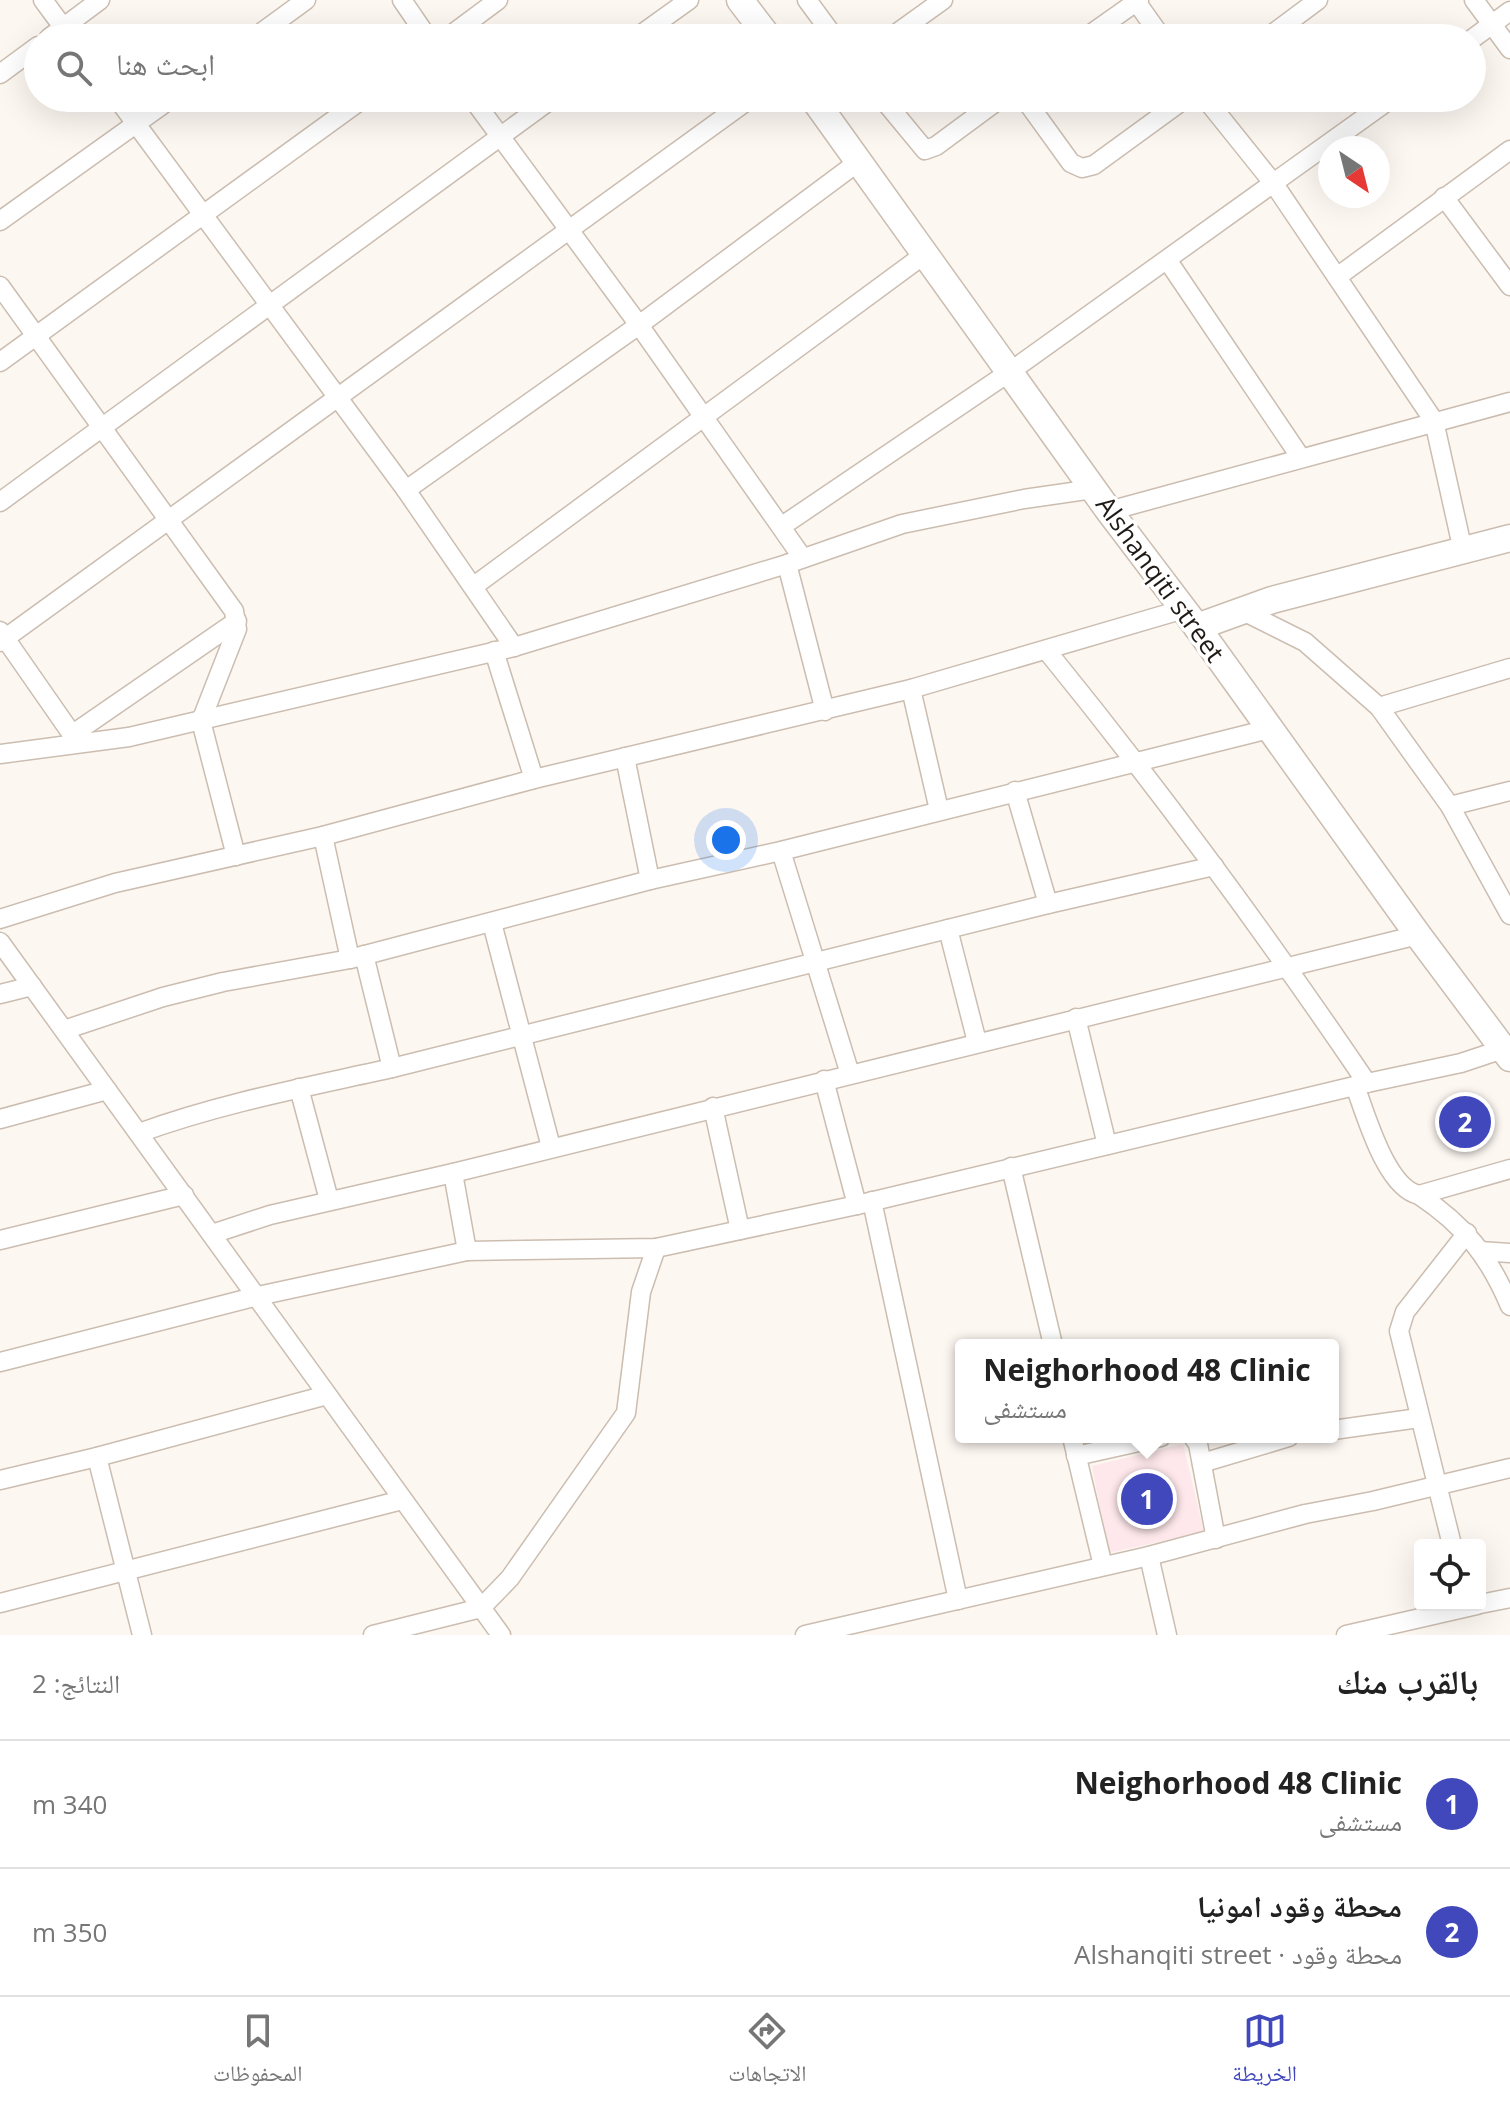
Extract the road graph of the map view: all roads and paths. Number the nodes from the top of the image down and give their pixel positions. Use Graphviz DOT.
graph roads {
  1 [pos="43,0"];
  2 [pos="100,0"];
  3 [pos="306,0"];
  4 [pos="402,0"];
  5 [pos="498,0"];
  6 [pos="689,0"];
  7 [pos="740,0"];
  8 [pos="807,0"];
  9 [pos="943,0"];
  10 [pos="1318,0"];
  11 [pos="1474,0"];
  12 [pos="1137,1"];
  13 [pos="1510,11"];
  14 [pos="55,24"];
  15 [pos="73,24"];
  16 [pos="273,24"];
  17 [pos="418,24"];
  18 [pos="466,24"];
  19 [pos="656,24"];
  20 [pos="758,24"];
  21 [pos="825,24"];
  22 [pos="910,24"];
  23 [pos="1105,24"];
  24 [pos="1153,24"];
  25 [pos="1286,24"];
  26 [pos="1492,25"];
  27 [pos="1486,29"];
  28 [pos="1510,49"];
  29 [pos="24,56"];
  30 [pos="0,74"];
  31 [pos="128,112"];
  32 [pos="153,112"];
  33 [pos="345,112"];
  34 [pos="483,112"];
  35 [pos="534,112"];
  36 [pos="732,112"];
  37 [pos="823,112"];
  38 [pos="894,112"];
  39 [pos="982,112"];
  40 [pos="1034,112"];
  41 [pos="1167,112"];
  42 [pos="1216,112"];
  43 [pos="1373,112"];
  44 [pos="137,124"];
  45 [pos="501,136"];
  46 [pos="1510,150"];
  47 [pos="858,162"];
  48 [pos="1274,184"];
  49 [pos="1444,197"];
  50 [pos="204,214"];
  51 [pos="0,221"];
  52 [pos="570,229"];
  53 [pos="925,254"];
  54 [pos="1168,261"];
  55 [pos="1337,277"];
  56 [pos="0,286"];
  57 [pos="1510,286"];
  58 [pos="269,307"];
  59 [pos="639,325"];
  60 [pos="36,336"];
  61 [pos="0,362"];
  62 [pos="1011,371"];
  63 [pos="337,398"];
  64 [pos="1510,402"];
  65 [pos="702,417"];
  66 [pos="1434,421"];
  67 [pos="104,427"];
  68 [pos="1301,458"];
  69 [pos="1093,489"];
  70 [pos="406,490"];
  71 [pos="0,502"];
  72 [pos="1109,511"];
  73 [pos="171,520"];
  74 [pos="782,526"];
  75 [pos="1510,538"];
  76 [pos="1463,551"];
  77 [pos="795,561"];
  78 [pos="474,586"];
  79 [pos="1241,610"];
  80 [pos="1190,618"];
  81 [pos="237,621"];
  82 [pos="2,637"];
  83 [pos="514,647"];
  84 [pos="494,651"];
  85 [pos="1047,651"];
  86 [pos="1510,668"];
  87 [pos="911,689"];
  88 [pos="1379,707"];
  89 [pos="825,711"];
  90 [pos="201,721"];
  91 [pos="1269,729"];
  92 [pos="76,740"];
  93 [pos="0,754"];
  94 [pos="625,757"];
  95 [pos="1136,761"];
  96 [pos="534,779"];
  97 [pos="1015,791"];
  98 [pos="1510,791"];
  99 [pos="1450,806"];
  100 [pos="939,810"];
  101 [pos="323,836"];
  102 [pos="781,851"];
  103 [pos="236,856"];
  104 [pos="1214,866"];
  105 [pos="650,880"];
  106 [pos="1048,904"];
  107 [pos="1510,915"];
  108 [pos="0,919"];
  109 [pos="492,923"];
  110 [pos="948,929"];
  111 [pos="1418,935"];
  112 [pos="0,942"];
  113 [pos="357,957"];
  114 [pos="816,962"];
  115 [pos="1290,969"];
  116 [pos="32,986"];
  117 [pos="0,994"];
  118 [pos="1076,1018"];
  119 [pos="64,1030"];
  120 [pos="522,1036"];
  121 [pos="977,1042"];
  122 [pos="1506,1053"];
  123 [pos="392,1068"];
  124 [pos="850,1074"];
  125 [pos="824,1080"];
  126 [pos="1361,1084"];
  127 [pos="299,1088"];
  128 [pos="107,1090"];
  129 [pos="713,1107"];
  130 [pos="0,1119"];
  131 [pos="139,1133"];
  132 [pos="1107,1145"];
  133 [pos="551,1147"];
  134 [pos="1011,1167"];
  135 [pos="1510,1169"];
  136 [pos="453,1173"];
  137 [pos="184,1195"];
  138 [pos="1419,1195"];
  139 [pos="329,1200"];
  140 [pos="865,1203"];
  141 [pos="740,1230"];
  142 [pos="1467,1233"];
  143 [pos="212,1234"];
  144 [pos="0,1240"];
  145 [pos="656,1248"];
  146 [pos="467,1251"];
  147 [pos="1480,1251"];
  148 [pos="1510,1253"];
  149 [pos="258,1296"];
  150 [pos="1510,1306"];
  151 [pos="1052,1339"];
  152 [pos="0,1362"];
  153 [pos="327,1395"];
  154 [pos="1419,1418"];
  155 [pos="1339,1429"];
  156 [pos="1073,1443"];
  157 [pos="1134,1443"];
  158 [pos="1197,1443"];
  159 [pos="1269,1443"];
  160 [pos="1076,1456"];
  161 [pos="97,1457"];
  162 [pos="1202,1463"];
  163 [pos="1510,1468"];
  164 [pos="0,1480"];
  165 [pos="1436,1486"];
  166 [pos="402,1500"];
  167 [pos="1216,1539"];
  168 [pos="1450,1539"];
  169 [pos="1149,1556"];
  170 [pos="1103,1566"];
  171 [pos="126,1572"];
  172 [pos="1510,1598"];
  173 [pos="1,1600"];
  174 [pos="958,1600"];
  175 [pos="1486,1603"];
  176 [pos="481,1608"];
  177 [pos="1448,1611"];
  178 [pos="888,1626"];
  179 [pos="142,1635"];
  180 [pos="373,1635"];
  181 [pos="501,1635"];
  182 [pos="805,1635"];
  183 [pos="1167,1635"];
  184 [pos="1346,1635"];
  1 -- 14 [label="street"];
  2 -- 15 [label="street"];
  3 -- 16 [label="street"];
  4 -- 17 [label="street"];
  5 -- 18 [label="street"];
  6 -- 19 [label="street"];
  7 -- 20 [label="street"];
  8 -- 21 [label="street"];
  9 -- 22 [label="street"];
  10 -- 25 [label="street"];
  11 -- 26 [label="street"];
  12 -- 23 [label="street"];
  12 -- 24 [label="street"];
  13 -- 26 [label="street"];
  26 -- 27 [label="street"];
  26 -- 28 [label="street"];
  29 -- 30 [label="street"];
  31 -- 44 [label="street"];
  32 -- 44 [label="street"];
  33 -- 50 [label="street"];
  34 -- 45 [label="street"];
  35 -- 45 [label="street"];
  36 -- 52 [label="street"];
  37 -- 47 [label="street, Alshanqiti street"];
  38 -- 39 [label="street"];
  40 -- 41 [label="street"];
  42 -- 48 [label="street"];
  43 -- 48 [label="street"];
  44 -- 50 [label="street"];
  44 -- 51 [label="street"];
  45 -- 52 [label="street"];
  45 -- 58 [label="street"];
  46 -- 49 [label="street"];
  47 -- 53 [label="street, Alshanqiti street"];
  47 -- 59 [label="street"];
  48 -- 54 [label="street"];
  48 -- 55 [label="street"];
  49 -- 55 [label="street"];
  49 -- 57 [label="street"];
  50 -- 58 [label="street"];
  50 -- 60 [label="street"];
  52 -- 59 [label="street"];
  52 -- 63 [label="street"];
  53 -- 62 [label="street, Alshanqiti street"];
  53 -- 65 [label="street"];
  54 -- 62 [label="street"];
  54 -- 68 [label="street"];
  55 -- 66 [label="street"];
  56 -- 60 [label="street"];
  58 -- 63 [label="street"];
  58 -- 67 [label="street"];
  59 -- 65 [label="street"];
  59 -- 70 [label="street"];
  60 -- 61 [label="street"];
  60 -- 67 [label="street"];
  62 -- 69 [label="street, Alshanqiti street"];
  62 -- 74 [label="street"];
  63 -- 70 [label="street"];
  63 -- 73 [label="street"];
  64 -- 66 [label="street"];
  65 -- 74 [label="street"];
  65 -- 78 [label="street"];
  66 -- 68 [label="street"];
  66 -- 76 [label="street"];
  67 -- 71 [label="street"];
  67 -- 73 [label="street"];
  68 -- 72 [label="street"];
  69 -- 72 [label="street, Alshanqiti street"];
  69 -- 77 [label="street"];
  70 -- 78 [label="street"];
  72 -- 80 [label="street, Alshanqiti street"];
  73 -- 81 [label="street"];
  73 -- 82 [label="street"];
  74 -- 77 [label="street"];
  75 -- 76 [label="street"];
  76 -- 79 [label="street"];
  77 -- 83 [label="street"];
  77 -- 89 [label="street"];
  78 -- 83 [label="street"];
  79 -- 80 [label="street"];
  79 -- 88 [label="street"];
  80 -- 85 [label="street"];
  80 -- 91 [label="street, Alshanqiti street"];
  81 -- 90 [label="street"];
  81 -- 92 [label="street"];
  82 -- 92 [label="street"];
  83 -- 84 [label="street"];
  84 -- 90 [label="street"];
  84 -- 96 [label="street"];
  85 -- 87 [label="street"];
  85 -- 95 [label="street"];
  86 -- 88 [label="street"];
  87 -- 89 [label="street"];
  87 -- 100 [label="street"];
  88 -- 99 [label="street"];
  89 -- 94 [label="street"];
  90 -- 92 [label="street"];
  90 -- 103 [label="street"];
  91 -- 95 [label="street"];
  91 -- 111 [label="street, Alshanqiti street"];
  92 -- 93 [label="street"];
  94 -- 96 [label="street"];
  94 -- 105 [label="street"];
  95 -- 97 [label="street"];
  95 -- 104 [label="street"];
  96 -- 101 [label="street"];
  97 -- 100 [label="street"];
  97 -- 106 [label="street"];
  98 -- 99 [label="street"];
  99 -- 107 [label="street"];
  100 -- 102 [label="street"];
  101 -- 103 [label="street"];
  101 -- 113 [label="street"];
  102 -- 105 [label="street"];
  102 -- 114 [label="street"];
  103 -- 108 [label="street"];
  104 -- 106 [label="street"];
  104 -- 115 [label="street"];
  105 -- 109 [label="street"];
  106 -- 110 [label="street"];
  109 -- 113 [label="street"];
  109 -- 120 [label="street"];
  110 -- 114 [label="street"];
  110 -- 121 [label="street"];
  111 -- 115 [label="street"];
  111 -- 122 [label="street, Alshanqiti street"];
  112 -- 116 [label="street"];
  113 -- 119 [label="street"];
  113 -- 123 [label="street"];
  114 -- 120 [label="street"];
  114 -- 124 [label="street"];
  115 -- 118 [label="street"];
  115 -- 126 [label="street"];
  116 -- 117 [label="street"];
  116 -- 119 [label="street"];
  118 -- 121 [label="street"];
  118 -- 132 [label="street"];
  119 -- 128 [label="street"];
  120 -- 123 [label="street"];
  120 -- 133 [label="street"];
  121 -- 124 [label="street"];
  122 -- 126 [label="street"];
  123 -- 127 [label="street"];
  124 -- 125 [label="street"];
  125 -- 129 [label="street"];
  125 -- 140 [label="street"];
  126 -- 132 [label="street"];
  126 -- 138 [label="street"];
  127 -- 131 [label="street"];
  127 -- 139 [label="street"];
  128 -- 130 [label="street"];
  128 -- 131 [label="street"];
  129 -- 133 [label="street"];
  129 -- 141 [label="street"];
  131 -- 137 [label="street"];
  132 -- 134 [label="street"];
  133 -- 136 [label="street"];
  134 -- 140 [label="street"];
  134 -- 151 [label="street"];
  135 -- 138 [label="street"];
  136 -- 139 [label="street"];
  136 -- 146 [label="street"];
  137 -- 143 [label="street"];
  137 -- 144 [label="street"];
  138 -- 142 [label="street"];
  139 -- 143 [label="street"];
  140 -- 141 [label="street"];
  140 -- 174 [label="street"];
  141 -- 145 [label="street"];
  142 -- 147 [label="street"];
  142 -- 154 [label="street"];
  143 -- 149 [label="street"];
  145 -- 146 [label="street"];
  145 -- 176 [label="street"];
  146 -- 149 [label="street"];
  147 -- 148 [label="street"];
  147 -- 150 [label="street"];
  149 -- 152 [label="street"];
  149 -- 153 [label="street"];
  153 -- 161 [label="street"];
  153 -- 166 [label="street"];
  154 -- 155 [label="street"];
  154 -- 165 [label="street"];
  156 -- 160 [label="street"];
  157 -- 160 [label="street"];
  158 -- 162 [label="street"];
  159 -- 162 [label="street"];
  160 -- 170 [label="street"];
  161 -- 164 [label="street"];
  161 -- 171 [label="street"];
  162 -- 167 [label="street"];
  163 -- 165 [label="street"];
  165 -- 167 [label="street"];
  165 -- 168 [label="street"];
  166 -- 171 [label="street"];
  166 -- 176 [label="street"];
  167 -- 169 [label="street"];
  169 -- 170 [label="street"];
  169 -- 183 [label="street"];
  170 -- 174 [label="street"];
  171 -- 173 [label="street"];
  171 -- 179 [label="street"];
  172 -- 175 [label="street"];
  174 -- 178 [label="street"];
  176 -- 180 [label="street"];
  176 -- 181 [label="street"];
  177 -- 184 [label="street"];
  178 -- 182 [label="street"];
}
